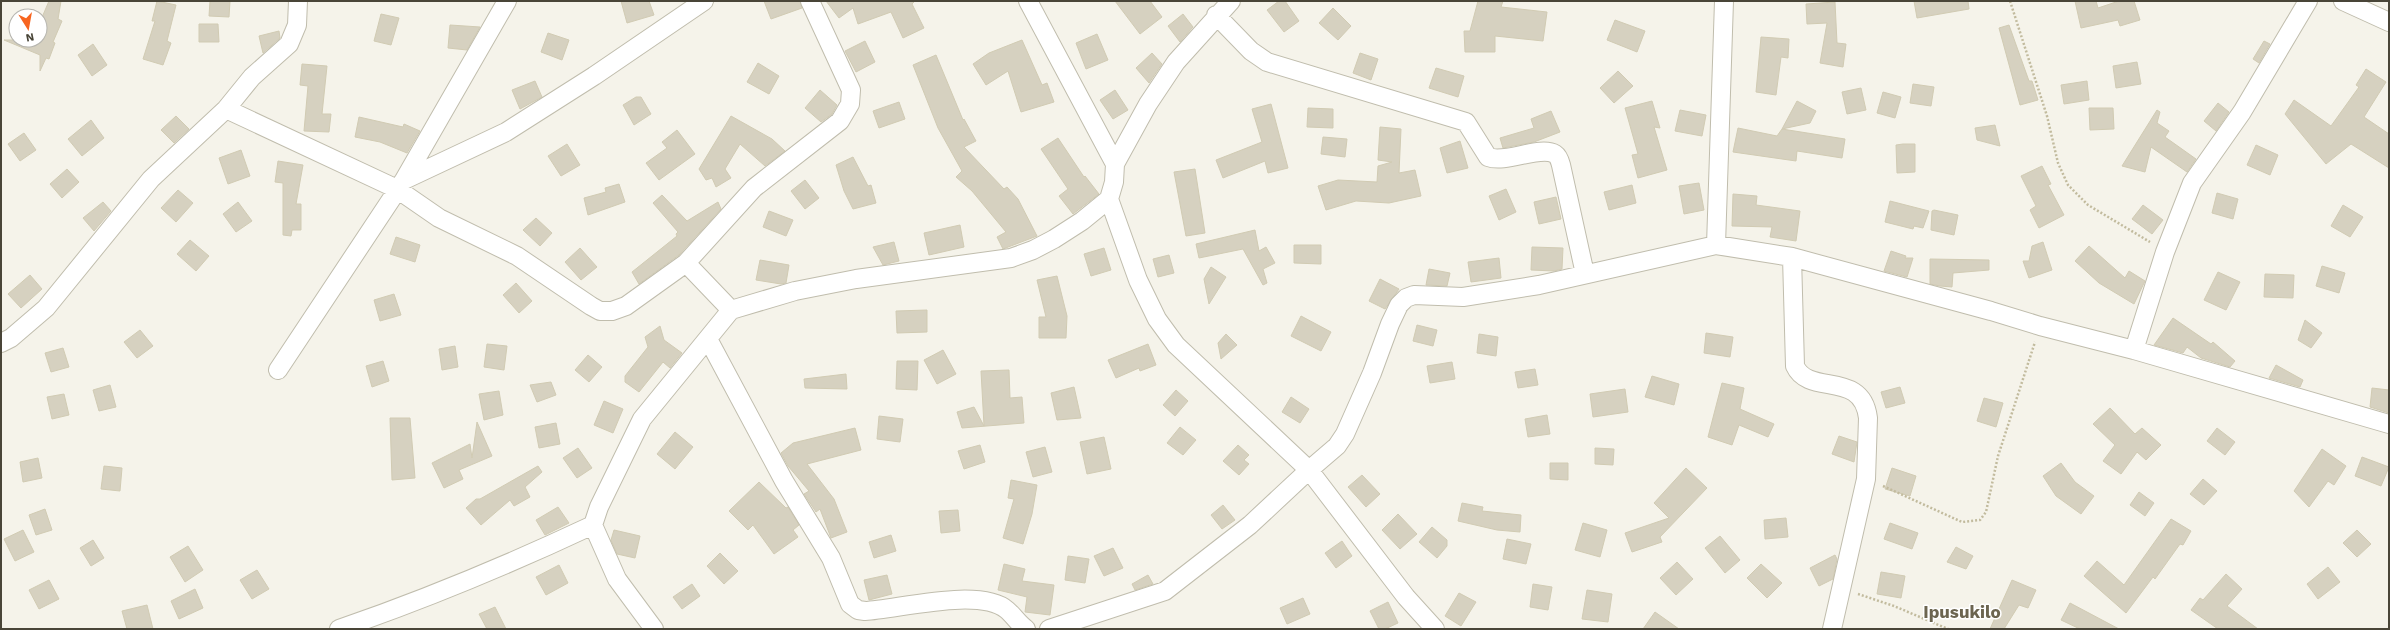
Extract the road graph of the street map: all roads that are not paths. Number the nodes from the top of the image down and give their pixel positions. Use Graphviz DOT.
graph roads {
  1 [pos="298,1"];
  2 [pos="507,1"];
  3 [pos="704,1"];
  4 [pos="810,1"];
  5 [pos="1028,1"];
  6 [pos="1231,1"];
  7 [pos="1724,1"];
  8 [pos="2308,1"];
  9 [pos="2343,1"];
  10 [pos="1216,16"];
  11 [pos="2389,22"];
  12 [pos="226,109"];
  13 [pos="1115,164"];
  14 [pos="400,185"];
  15 [pos="1108,199"];
  16 [pos="1716,245"];
  17 [pos="1792,257"];
  18 [pos="686,263"];
  19 [pos="1585,274"];
  20 [pos="731,310"];
  21 [pos="708,339"];
  22 [pos="1,343"];
  23 [pos="2134,350"];
  24 [pos="278,370"];
  25 [pos="2389,424"];
  26 [pos="1309,470"];
  27 [pos="593,525"];
  28 [pos="339,629"];
  29 [pos="654,629"];
  30 [pos="1026,629"];
  31 [pos="1049,629"];
  32 [pos="1435,629"];
  33 [pos="1832,629"];
  1 -- 12 [label="street"];
  2 -- 14 [label="street"];
  3 -- 14 [label="street"];
  4 -- 18 [label="street"];
  5 -- 13 [label="street"];
  6 -- 10 [label="street"];
  7 -- 16 [label="street"];
  8 -- 23 [label="street"];
  9 -- 11 [label="street"];
  10 -- 13 [label="street"];
  10 -- 19 [label="street"];
  12 -- 14 [label="street"];
  12 -- 22 [label="street"];
  13 -- 15 [label="street"];
  14 -- 18 [label="street"];
  14 -- 24 [label="street"];
  15 -- 20 [label="street"];
  15 -- 26 [label="street"];
  16 -- 17 [label="street"];
  16 -- 19 [label="street"];
  17 -- 23 [label="street"];
  17 -- 33 [label="street"];
  18 -- 20 [label="street"];
  19 -- 26 [label="street"];
  20 -- 21 [label="street"];
  21 -- 27 [label="street"];
  21 -- 30 [label="street"];
  23 -- 25 [label="street"];
  26 -- 31 [label="street"];
  26 -- 32 [label="street"];
  27 -- 28 [label="street"];
  27 -- 29 [label="street"];
}
